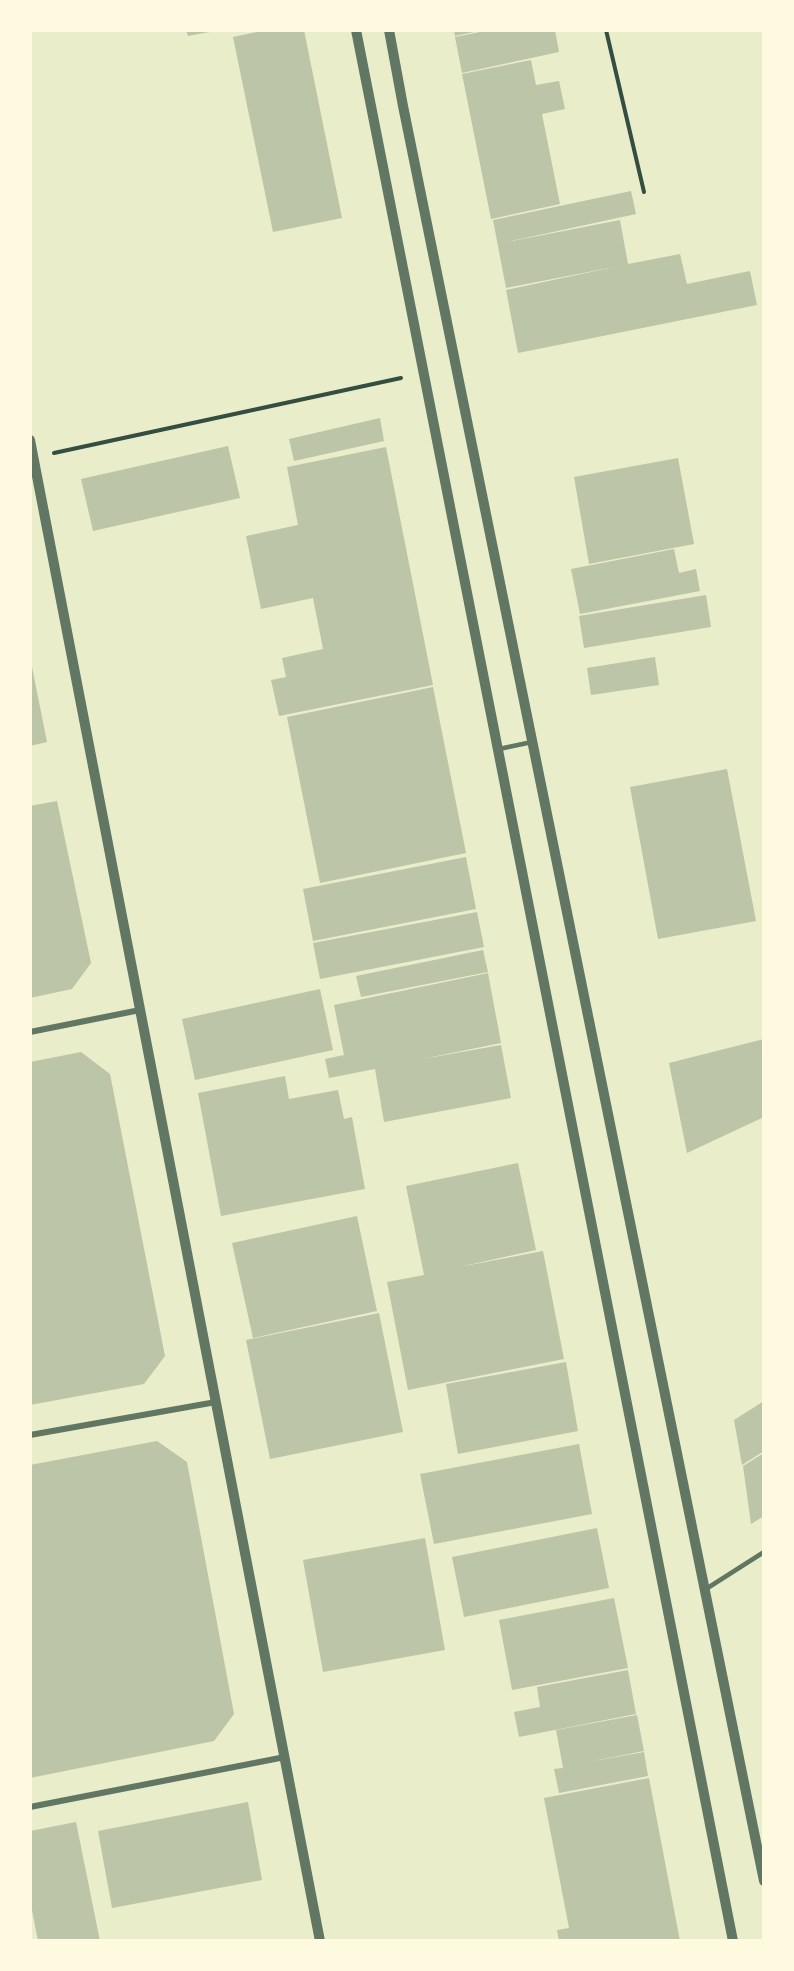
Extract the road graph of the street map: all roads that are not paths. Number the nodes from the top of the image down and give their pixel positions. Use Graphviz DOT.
graph roads {
  1 [pos="356,30"];
  2 [pos="389,30"];
  3 [pos="30,440"];
  4 [pos="532,742"];
  5 [pos="497,750"];
  6 [pos="140,1010"];
  7 [pos="30,1032"];
  8 [pos="216,1402"];
  9 [pos="30,1435"];
  10 [pos="764,1552"];
  11 [pos="704,1590"];
  12 [pos="285,1757"];
  13 [pos="30,1807"];
  14 [pos="764,1881"];
  15 [pos="320,1941"];
  16 [pos="733,1941"];
  1 -- 5 [label="street"];
  2 -- 4 [label="street"];
  3 -- 6 [label="street"];
  4 -- 5 [label="lane"];
  4 -- 11 [label="street"];
  5 -- 16 [label="street"];
  6 -- 7 [label="street"];
  6 -- 8 [label="street"];
  8 -- 9 [label="street"];
  8 -- 12 [label="street"];
  10 -- 11 [label="lane"];
  11 -- 14 [label="street"];
  12 -- 13 [label="street"];
  12 -- 15 [label="street"];
}
